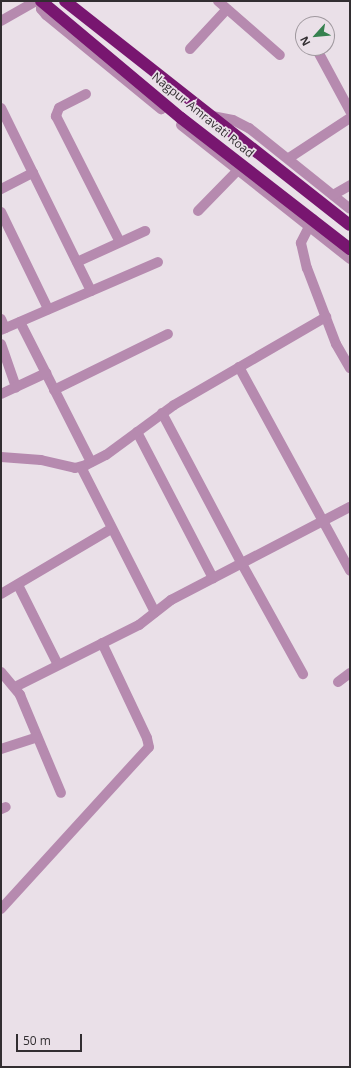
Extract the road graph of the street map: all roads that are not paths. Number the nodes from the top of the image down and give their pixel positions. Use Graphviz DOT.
graph roads {
  1 [pos="40,1"];
  2 [pos="65,1"];
  3 [pos="218,1"];
  4 [pos="228,9"];
  5 [pos="1,21"];
  6 [pos="190,49"];
  7 [pos="280,56"];
  8 [pos="320,56"];
  9 [pos="86,94"];
  10 [pos="1,108"];
  11 [pos="350,111"];
  12 [pos="210,116"];
  13 [pos="350,118"];
  14 [pos="289,158"];
  15 [pos="240,168"];
  16 [pos="33,173"];
  17 [pos="350,184"];
  18 [pos="1,189"];
  19 [pos="333,194"];
  20 [pos="350,209"];
  21 [pos="198,211"];
  22 [pos="1,212"];
  23 [pos="311,222"];
  24 [pos="350,225"];
  25 [pos="145,231"];
  26 [pos="120,242"];
  27 [pos="350,249"];
  28 [pos="350,259"];
  29 [pos="77,262"];
  30 [pos="158,262"];
  31 [pos="91,291"];
  32 [pos="48,310"];
  33 [pos="326,317"];
  34 [pos="20,322"];
  35 [pos="2,325"];
  36 [pos="168,334"];
  37 [pos="1,344"];
  38 [pos="239,367"];
  39 [pos="350,368"];
  40 [pos="46,373"];
  41 [pos="16,387"];
  42 [pos="54,390"];
  43 [pos="1,394"];
  44 [pos="162,413"];
  45 [pos="137,432"];
  46 [pos="1,457"];
  47 [pos="91,462"];
  48 [pos="81,467"];
  49 [pos="350,507"];
  50 [pos="323,521"];
  51 [pos="111,530"];
  52 [pos="242,564"];
  53 [pos="350,571"];
  54 [pos="213,578"];
  55 [pos="18,585"];
  56 [pos="1,594"];
  57 [pos="155,612"];
  58 [pos="102,643"];
  59 [pos="58,665"];
  60 [pos="1,672"];
  61 [pos="350,672"];
  62 [pos="303,674"];
  63 [pos="338,682"];
  64 [pos="15,687"];
  65 [pos="37,737"];
  66 [pos="1,749"];
  67 [pos="61,793"];
  68 [pos="1,909"];
  1 -- 5 [label="street"];
  1 -- 15 [label="highway, Nagpur Amravati Road"];
  2 -- 12 [label="highway, Nagpur Amravati Road"];
  3 -- 4 [label="street"];
  4 -- 6 [label="street"];
  4 -- 7 [label="street"];
  8 -- 11 [label="street"];
  9 -- 26 [label="street"];
  10 -- 16 [label="street"];
  12 -- 14 [label="street"];
  12 -- 24 [label="highway, Nagpur Amravati Road"];
  13 -- 14 [label="street"];
  14 -- 19 [label="street"];
  15 -- 21 [label="street"];
  15 -- 23 [label="highway, Nagpur Amravati Road"];
  16 -- 18 [label="street"];
  16 -- 29 [label="street"];
  17 -- 19 [label="street"];
  19 -- 20 [label="street"];
  22 -- 32 [label="street"];
  23 -- 27 [label="highway, Nagpur Amravati Road"];
  23 -- 28 [label="street"];
  23 -- 33 [label="street"];
  25 -- 26 [label="street"];
  26 -- 29 [label="street"];
  29 -- 31 [label="street"];
  30 -- 31 [label="street"];
  31 -- 32 [label="street"];
  32 -- 34 [label="street"];
  33 -- 38 [label="street"];
  33 -- 39 [label="street"];
  34 -- 35 [label="street"];
  34 -- 40 [label="street"];
  36 -- 42 [label="street"];
  37 -- 41 [label="street"];
  38 -- 44 [label="street"];
  38 -- 50 [label="street"];
  40 -- 41 [label="street"];
  40 -- 42 [label="street"];
  41 -- 43 [label="street"];
  42 -- 47 [label="street"];
  44 -- 45 [label="street"];
  44 -- 52 [label="street"];
  45 -- 47 [label="street"];
  45 -- 54 [label="street"];
  46 -- 48 [label="street"];
  47 -- 48 [label="street"];
  48 -- 51 [label="street"];
  49 -- 50 [label="street"];
  50 -- 52 [label="street"];
  50 -- 53 [label="street"];
  51 -- 55 [label="street"];
  51 -- 57 [label="street"];
  52 -- 54 [label="street"];
  52 -- 62 [label="street"];
  54 -- 57 [label="street"];
  55 -- 56 [label="street"];
  55 -- 59 [label="street"];
  57 -- 58 [label="street"];
  58 -- 59 [label="street"];
  58 -- 68 [label="street"];
  59 -- 64 [label="street"];
  60 -- 64 [label="street"];
  61 -- 63 [label="street"];
  64 -- 65 [label="street"];
  65 -- 66 [label="street"];
  65 -- 67 [label="street"];
}
